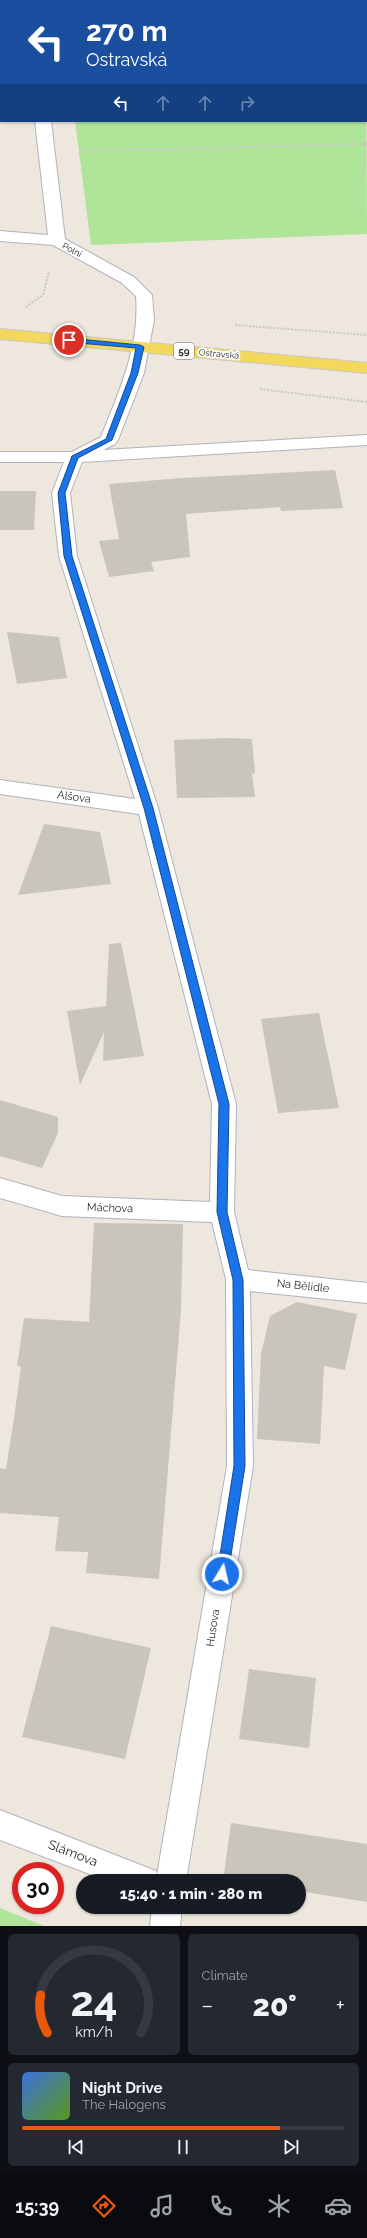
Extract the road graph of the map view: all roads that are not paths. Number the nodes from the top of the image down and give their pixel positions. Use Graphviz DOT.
graph roads {
  1 [pos="44,122"];
  2 [pos="0,236"];
  3 [pos="57,241"];
  4 [pos="0,334"];
  5 [pos="140,347"];
  6 [pos="367,368"];
  7 [pos="367,440"];
  8 [pos="0,457"];
  9 [pos="74,457"];
  10 [pos="0,787"];
  11 [pos="148,808"];
  12 [pos="0,1188"];
  13 [pos="222,1212"];
  14 [pos="238,1280"];
  15 [pos="367,1293"];
  16 [pos="0,1825"];
  17 [pos="128,1874"];
  18 [pos="172,1874"];
  19 [pos="166,1914"];
  20 [pos="165,1926"];
  1 -- 3 [label="street, Polní"];
  2 -- 3 [label="street"];
  3 -- 5 [label="street, Polní"];
  4 -- 5 [label="main road, Ostravská / 59"];
  5 -- 6 [label="main road, Ostravská / 59"];
  5 -- 9 [label="street"];
  7 -- 9 [label="street"];
  8 -- 9 [label="street"];
  9 -- 11 [label="street, Husova"];
  10 -- 11 [label="street, Alšova"];
  11 -- 13 [label="street, Husova"];
  12 -- 13 [label="street, Máchova"];
  13 -- 14 [label="street, Husova"];
  14 -- 15 [label="street, Na Bělidle"];
  14 -- 18 [label="street, Husova"];
  16 -- 17 [label="street, Slámova"];
  19 -- 20 [label="street"];
}
